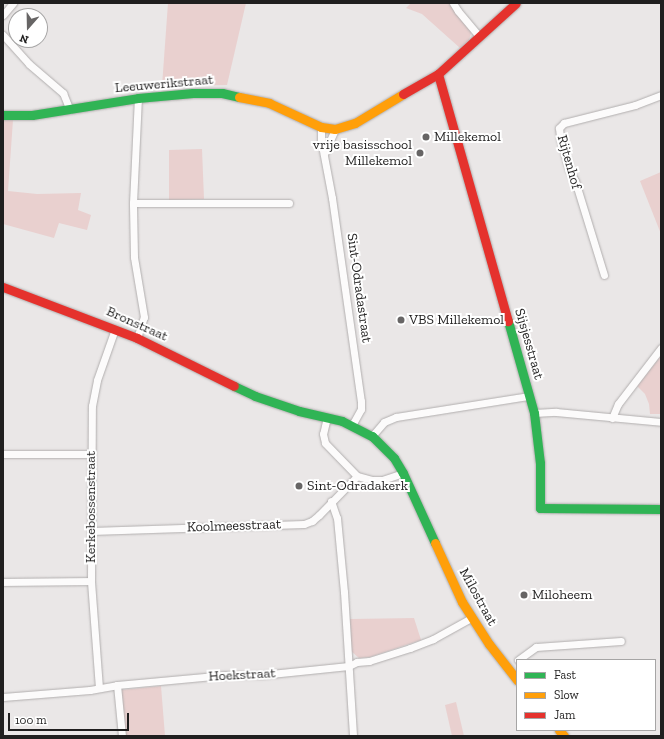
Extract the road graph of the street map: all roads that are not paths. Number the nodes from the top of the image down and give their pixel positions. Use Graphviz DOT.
graph roads {
  1 [pos="13,3"];
  2 [pos="453,3"];
  3 [pos="516,3"];
  4 [pos="3,15"];
  5 [pos="3,35"];
  6 [pos="479,36"];
  7 [pos="438,74"];
  8 [pos="661,94"];
  9 [pos="138,98"];
  10 [pos="70,110"];
  11 [pos="3,115"];
  12 [pos="321,127"];
  13 [pos="335,129"];
  14 [pos="324,154"];
  15 [pos="133,203"];
  16 [pos="289,203"];
  17 [pos="604,275"];
  18 [pos="3,287"];
  19 [pos="116,329"];
  20 [pos="137,338"];
  21 [pos="661,348"];
  22 [pos="529,396"];
  23 [pos="534,413"];
  24 [pos="327,417"];
  25 [pos="612,418"];
  26 [pos="661,422"];
  27 [pos="352,425"];
  28 [pos="372,436"];
  29 [pos="3,454"];
  30 [pos="91,454"];
  31 [pos="403,473"];
  32 [pos="356,476"];
  33 [pos="331,501"];
  34 [pos="661,508"];
  35 [pos="91,531"];
  36 [pos="91,580"];
  37 [pos="3,582"];
  38 [pos="472,618"];
  39 [pos="621,641"];
  40 [pos="521,659"];
  41 [pos="516,662"];
  42 [pos="349,666"];
  43 [pos="507,669"];
  44 [pos="516,679"];
  45 [pos="117,685"];
  46 [pos="99,688"];
  47 [pos="3,698"];
  48 [pos="122,736"];
  49 [pos="353,736"];
  1 -- 4 [label="street"];
  2 -- 6 [label="street"];
  3 -- 6 [label="street"];
  5 -- 10 [label="street"];
  6 -- 7 [label="street"];
  7 -- 13 [label="street"];
  7 -- 22 [label="street, Sijsjesstraat"];
  8 -- 17 [label="street, Rijtenhof"];
  9 -- 10 [label="street, Leeuwerikstraat"];
  9 -- 12 [label="street, Leeuwerikstraat"];
  9 -- 15 [label="street"];
  10 -- 11 [label="street, Leeuwerikstraat"];
  12 -- 13 [label="street"];
  12 -- 14 [label="street, Sint-Odradastraat"];
  13 -- 14 [label="street"];
  14 -- 27 [label="street, Sint-Odradastraat"];
  15 -- 16 [label="street"];
  15 -- 20 [label="street"];
  18 -- 19 [label="street, Bronstraat"];
  19 -- 20 [label="street, Bronstraat"];
  19 -- 30 [label="street, Kerkebossenstraat"];
  20 -- 24 [label="street, Bronstraat"];
  21 -- 25 [label="street"];
  22 -- 23 [label="street, Sijsjesstraat"];
  22 -- 28 [label="street"];
  23 -- 25 [label="street"];
  23 -- 34 [label="street, Sijsjesstraat"];
  24 -- 27 [label="street, Bronstraat"];
  24 -- 32 [label="street"];
  25 -- 26 [label="street"];
  27 -- 28 [label="street, Milostraat"];
  28 -- 31 [label="street, Milostraat"];
  29 -- 30 [label="street"];
  30 -- 35 [label="street, Kerkebossenstraat"];
  31 -- 32 [label="street"];
  31 -- 38 [label="street, Milostraat"];
  32 -- 33 [label="street, Koolmeesstraat"];
  33 -- 35 [label="street, Koolmeesstraat"];
  33 -- 42 [label="street"];
  35 -- 36 [label="street, Kerkebossenstraat"];
  36 -- 37 [label="street"];
  36 -- 46 [label="street, Kerkebossenstraat"];
  38 -- 42 [label="street, Hoekstraat"];
  38 -- 43 [label="street, Milostraat"];
  39 -- 40 [label="street"];
  41 -- 43 [label="street"];
  42 -- 45 [label="street, Hoekstraat"];
  42 -- 49 [label="street"];
  43 -- 44 [label="street, Milostraat"];
  45 -- 46 [label="street, Hoekstraat"];
  45 -- 48 [label="street"];
  46 -- 47 [label="street, Hoekstraat"];
}
